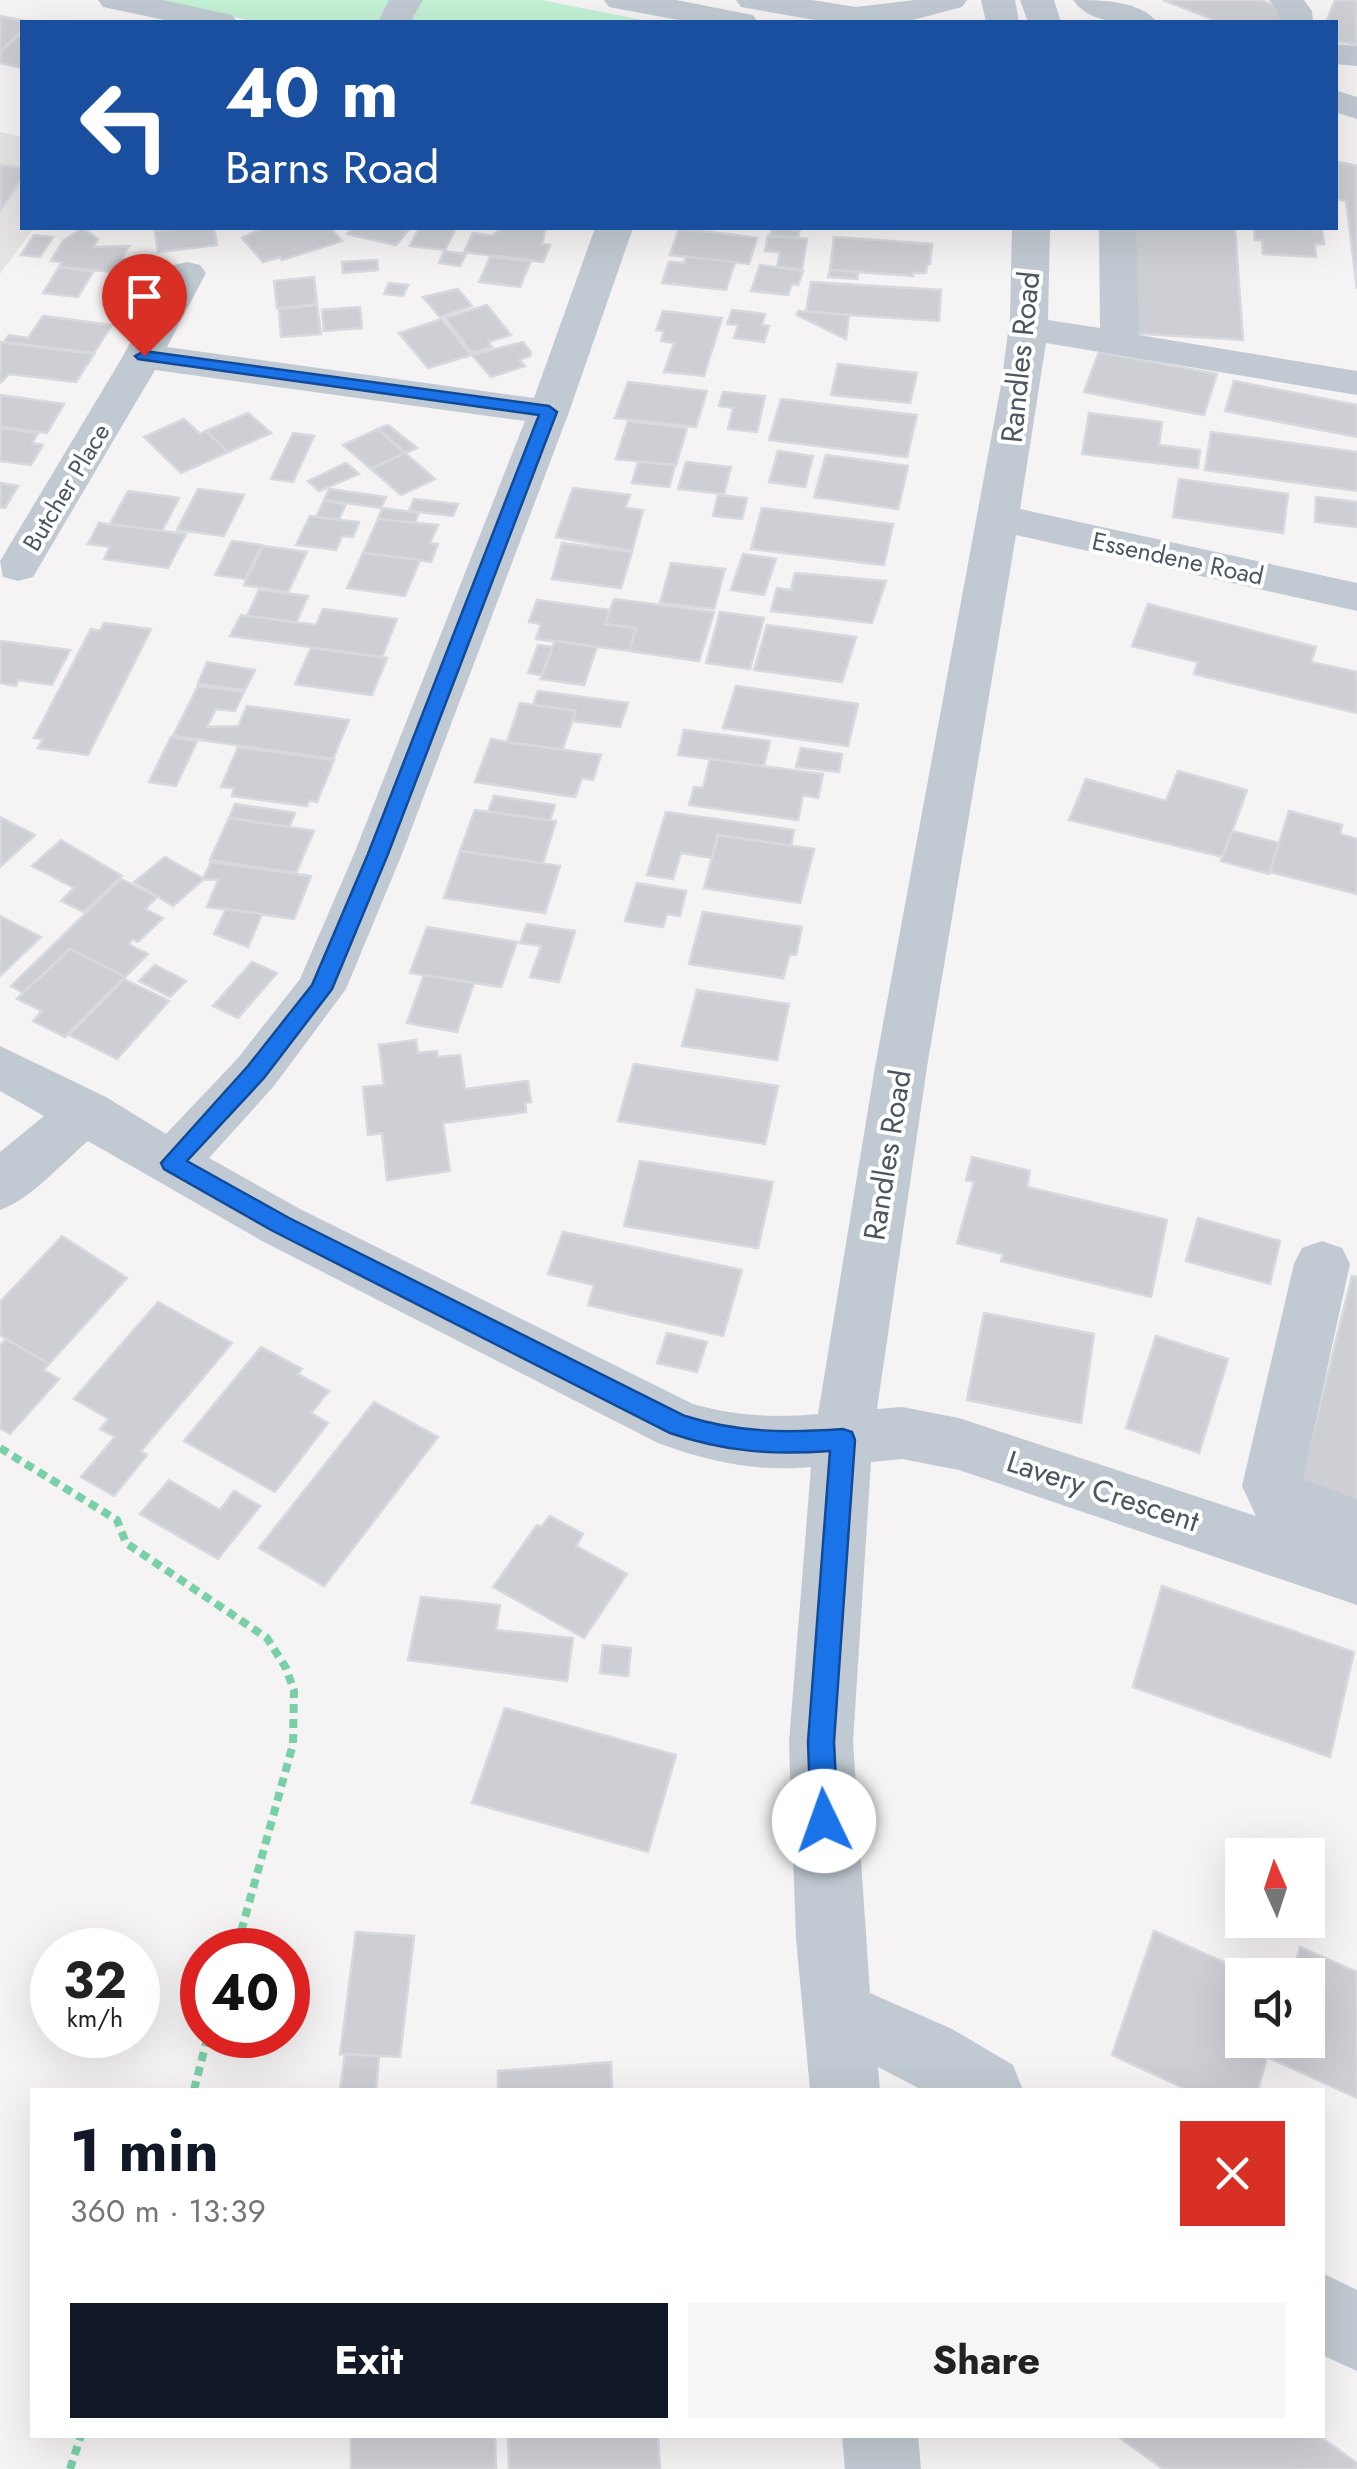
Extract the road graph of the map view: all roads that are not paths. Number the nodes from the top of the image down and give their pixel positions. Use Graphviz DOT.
graph roads {
  1 [pos="115,0"];
  2 [pos="620,0"];
  3 [pos="753,0"];
  4 [pos="950,0"];
  5 [pos="1090,0"];
  6 [pos="210,20"];
  7 [pos="730,20"];
  8 [pos="866,20"];
  9 [pos="1135,20"];
  10 [pos="613,230"];
  11 [pos="1031,230"];
  12 [pos="1118,230"];
  13 [pos="186,273"];
  14 [pos="1028,328"];
  15 [pos="1120,342"];
  16 [pos="144,356"];
  17 [pos="1357,383"];
  18 [pos="549,412"];
  19 [pos="999,518"];
  20 [pos="18,567"];
  21 [pos="1357,597"];
  22 [pos="0,1066"];
  23 [pos="86,1112"];
  24 [pos="172,1163"];
  25 [pos="0,1188"];
  26 [pos="1322,1264"];
  27 [pos="843,1440"];
  28 [pos="1357,1530"];
  29 [pos="1357,1575"];
  30 [pos="836,2013"];
  31 [pos="844,2088"];
  32 [pos="985,2088"];
  33 [pos="1325,2312"];
  34 [pos="1357,2334"];
  35 [pos="880,2438"];
  36 [pos="883,2469"];
  1 -- 6 [label="street"];
  2 -- 7 [label="street"];
  3 -- 8 [label="street"];
  4 -- 8 [label="street"];
  5 -- 9 [label="street"];
  10 -- 18 [label="street"];
  11 -- 14 [label="street, Randles Road"];
  12 -- 15 [label="street"];
  13 -- 16 [label="street, Butcher Place"];
  14 -- 15 [label="street"];
  14 -- 19 [label="street, Randles Road"];
  15 -- 17 [label="street"];
  16 -- 18 [label="street"];
  16 -- 20 [label="street, Butcher Place"];
  18 -- 24 [label="street"];
  19 -- 21 [label="street, Essendene Road"];
  19 -- 27 [label="street, Randles Road"];
  22 -- 23 [label="street, Lavery Crescent"];
  23 -- 24 [label="street, Lavery Crescent"];
  23 -- 25 [label="street"];
  24 -- 27 [label="street, Lavery Crescent"];
  26 -- 28 [label="street"];
  27 -- 29 [label="street, Lavery Crescent"];
  27 -- 30 [label="street, Randles Road"];
  30 -- 31 [label="street, Randles Road"];
  30 -- 32 [label="street"];
  33 -- 34 [label="street"];
  35 -- 36 [label="street"];
}
